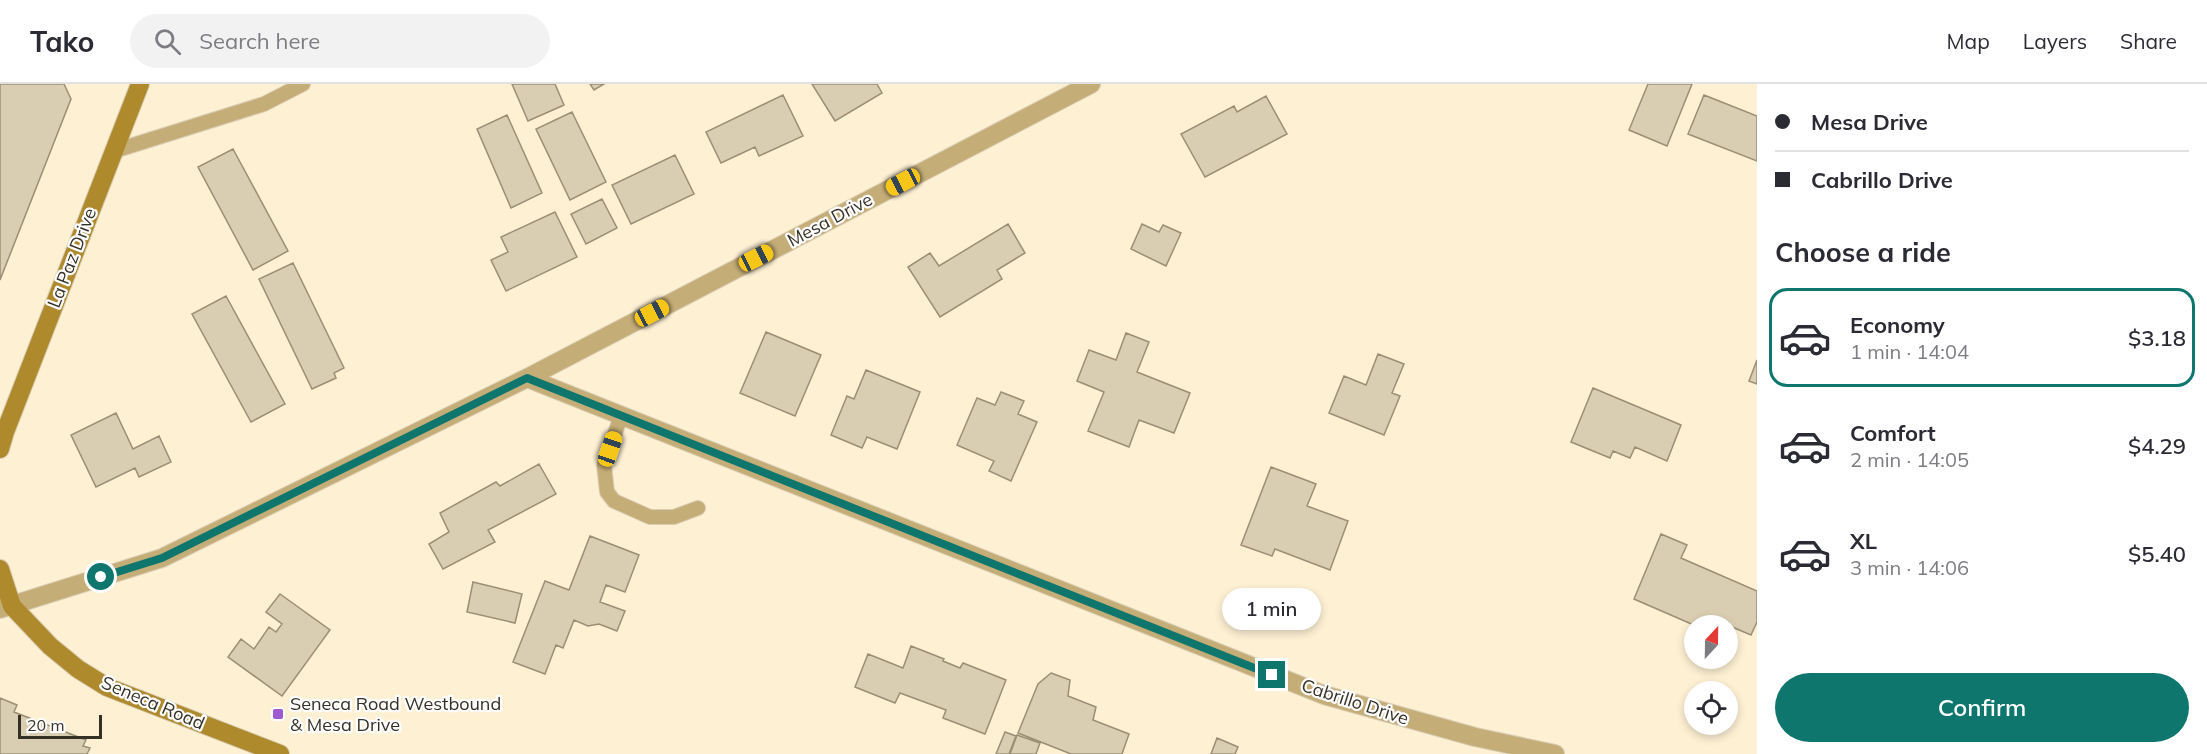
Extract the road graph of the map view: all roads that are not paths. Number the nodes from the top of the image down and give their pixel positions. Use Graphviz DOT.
graph roads {
  1 [pos="140,84"];
  2 [pos="303,84"];
  3 [pos="1090,84"];
  4 [pos="114,151"];
  5 [pos="527,378"];
  6 [pos="621,416"];
  7 [pos="1,438"];
  8 [pos="698,508"];
  9 [pos="0,569"];
  10 [pos="6,608"];
  11 [pos="280,754"];
  12 [pos="1555,754"];
  1 -- 4 [label="main road, La Paz Drive"];
  2 -- 4 [label="lane"];
  3 -- 5 [label="street, Mesa Drive"];
  4 -- 7 [label="main road, La Paz Drive"];
  5 -- 6 [label="street, Cabrillo Drive"];
  5 -- 10 [label="street, Mesa Drive"];
  6 -- 8 [label="lane"];
  6 -- 12 [label="street, Cabrillo Drive"];
  9 -- 10 [label="main road"];
  10 -- 11 [label="main road, Seneca Road"];
}
